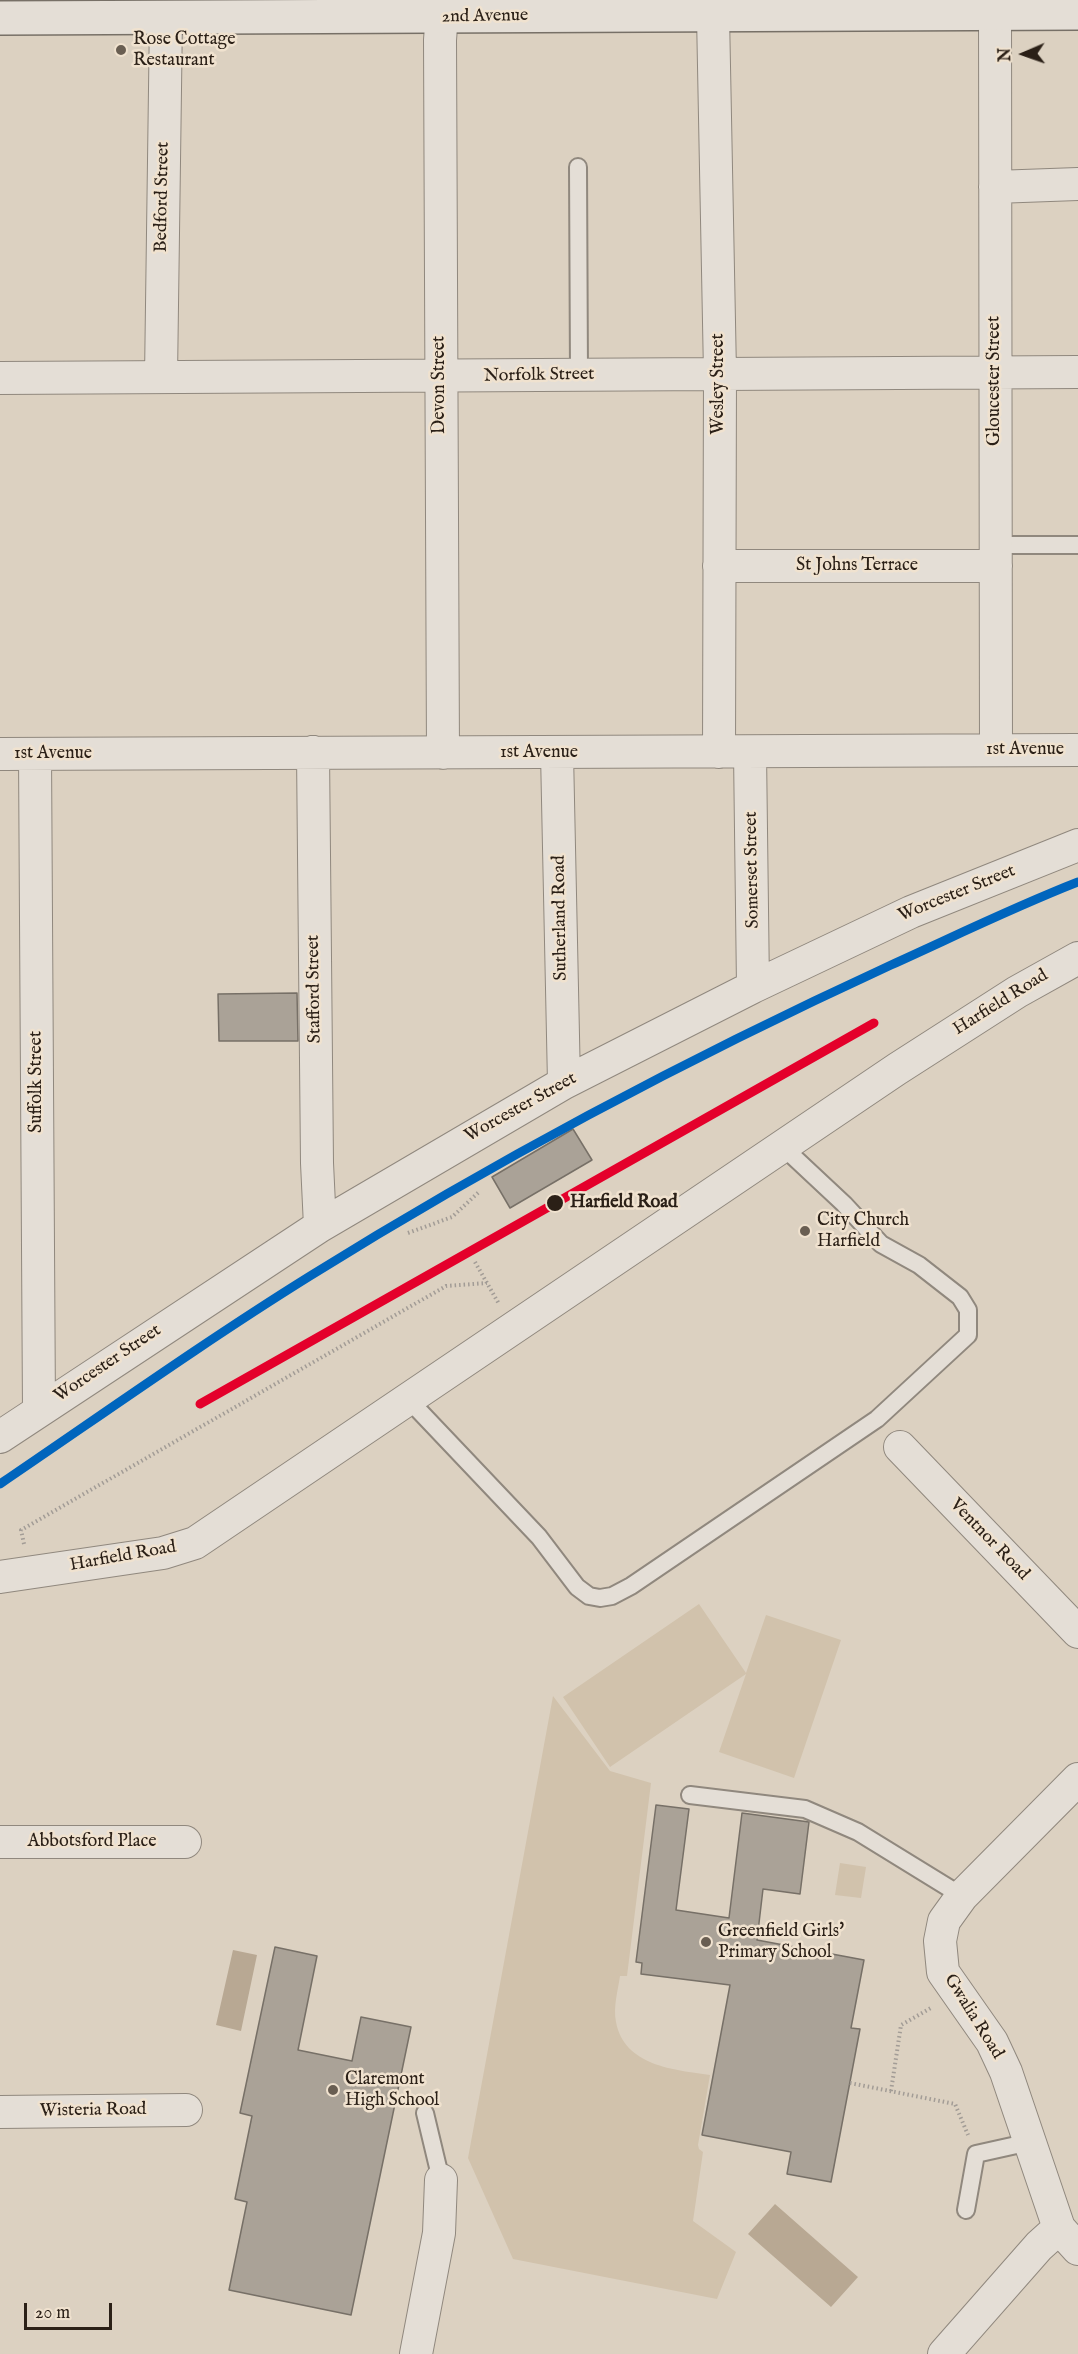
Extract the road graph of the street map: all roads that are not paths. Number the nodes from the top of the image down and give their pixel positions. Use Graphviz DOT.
graph roads {
  1 [pos="255,8"];
  2 [pos="583,8"];
  3 [pos="72,9"];
  4 [pos="442,9"];
  5 [pos="995,13"];
  6 [pos="1078,13"];
  7 [pos="713,15"];
  8 [pos="166,17"];
  9 [pos="0,18"];
  10 [pos="579,167"];
  11 [pos="1078,184"];
  12 [pos="995,187"];
  13 [pos="995,371"];
  14 [pos="1078,372"];
  15 [pos="720,373"];
  16 [pos="440,375"];
  17 [pos="579,375"];
  18 [pos="161,377"];
  19 [pos="0,378"];
  20 [pos="1078,544"];
  21 [pos="996,556"];
  22 [pos="719,566"];
  23 [pos="996,750"];
  24 [pos="1078,750"];
  25 [pos="313,752"];
  26 [pos="719,752"];
  27 [pos="750,752"];
  28 [pos="443,753"];
  29 [pos="557,753"];
  30 [pos="0,754"];
  31 [pos="34,754"];
  32 [pos="1078,845"];
  33 [pos="1074,967"];
  34 [pos="753,987"];
  35 [pos="564,1083"];
  36 [pos="782,1146"];
  37 [pos="320,1226"];
  38 [pos="408,1399"];
  39 [pos="39,1410"];
  40 [pos="0,1437"];
  41 [pos="900,1447"];
  42 [pos="0,1577"];
  43 [pos="1078,1632"];
  44 [pos="1078,1779"];
  45 [pos="690,1795"];
  46 [pos="0,1842"];
  47 [pos="185,1842"];
  48 [pos="962,1896"];
  49 [pos="186,2110"];
  50 [pos="0,2112"];
  51 [pos="425,2113"];
  52 [pos="1030,2142"];
  53 [pos="441,2180"];
  54 [pos="966,2210"];
  55 [pos="1069,2239"];
  56 [pos="416,2354"];
  57 [pos="944,2354"];
  1 -- 4 [label="street, 2nd Avenue"];
  1 -- 8 [label="street, 2nd Avenue"];
  2 -- 4 [label="street, 2nd Avenue"];
  2 -- 7 [label="street, 2nd Avenue"];
  3 -- 8 [label="street, 2nd Avenue"];
  3 -- 9 [label="street, 2nd Avenue"];
  4 -- 16 [label="street, Devon Street"];
  5 -- 6 [label="street, 2nd Avenue"];
  5 -- 7 [label="street, 2nd Avenue"];
  5 -- 12 [label="street, Gloucester Street"];
  7 -- 15 [label="street, Wesley Street"];
  8 -- 18 [label="street, Bedford Street"];
  10 -- 17 [label="lane"];
  11 -- 12 [label="street"];
  12 -- 13 [label="street, Gloucester Street"];
  13 -- 14 [label="street, Norfolk Street"];
  13 -- 15 [label="street, Norfolk Street"];
  13 -- 21 [label="street, Gloucester Street"];
  15 -- 17 [label="street, Norfolk Street"];
  15 -- 22 [label="street, Wesley Street"];
  16 -- 17 [label="street, Norfolk Street"];
  16 -- 18 [label="street, Norfolk Street"];
  16 -- 28 [label="street, Devon Street"];
  18 -- 19 [label="street, Norfolk Street"];
  20 -- 21 [label="lane"];
  21 -- 22 [label="street, St Johns Terrace"];
  21 -- 23 [label="street, Gloucester Street"];
  22 -- 26 [label="street, Wesley Street"];
  23 -- 24 [label="street, 1st Avenue"];
  23 -- 27 [label="street, 1st Avenue"];
  25 -- 28 [label="street, 1st Avenue"];
  25 -- 31 [label="street, 1st Avenue"];
  25 -- 37 [label="street, Stafford Street"];
  26 -- 27 [label="street, 1st Avenue"];
  26 -- 29 [label="street, 1st Avenue"];
  27 -- 34 [label="street, Somerset Street"];
  28 -- 29 [label="street, 1st Avenue"];
  29 -- 35 [label="street, Sutherland Road"];
  30 -- 31 [label="street, 1st Avenue"];
  31 -- 39 [label="street, Suffolk Street"];
  32 -- 34 [label="street, Worcester Street"];
  33 -- 36 [label="street, Harfield Road"];
  34 -- 35 [label="street, Worcester Street"];
  35 -- 37 [label="street, Worcester Street"];
  36 -- 38 [label="street, Harfield Road"];
  36 -- 38 [label="lane"];
  37 -- 39 [label="street, Worcester Street"];
  38 -- 42 [label="street, Harfield Road"];
  39 -- 40 [label="street, Worcester Street"];
  41 -- 43 [label="street, Ventnor Road"];
  44 -- 48 [label="street, Gwalia Road"];
  45 -- 48 [label="lane"];
  46 -- 47 [label="street, Abbotsford Place"];
  48 -- 52 [label="street, Gwalia Road"];
  49 -- 50 [label="street, Wisteria Road"];
  51 -- 53 [label="lane"];
  52 -- 54 [label="lane"];
  52 -- 55 [label="street, Gwalia Road"];
  53 -- 56 [label="street"];
  55 -- 57 [label="street"];
}
